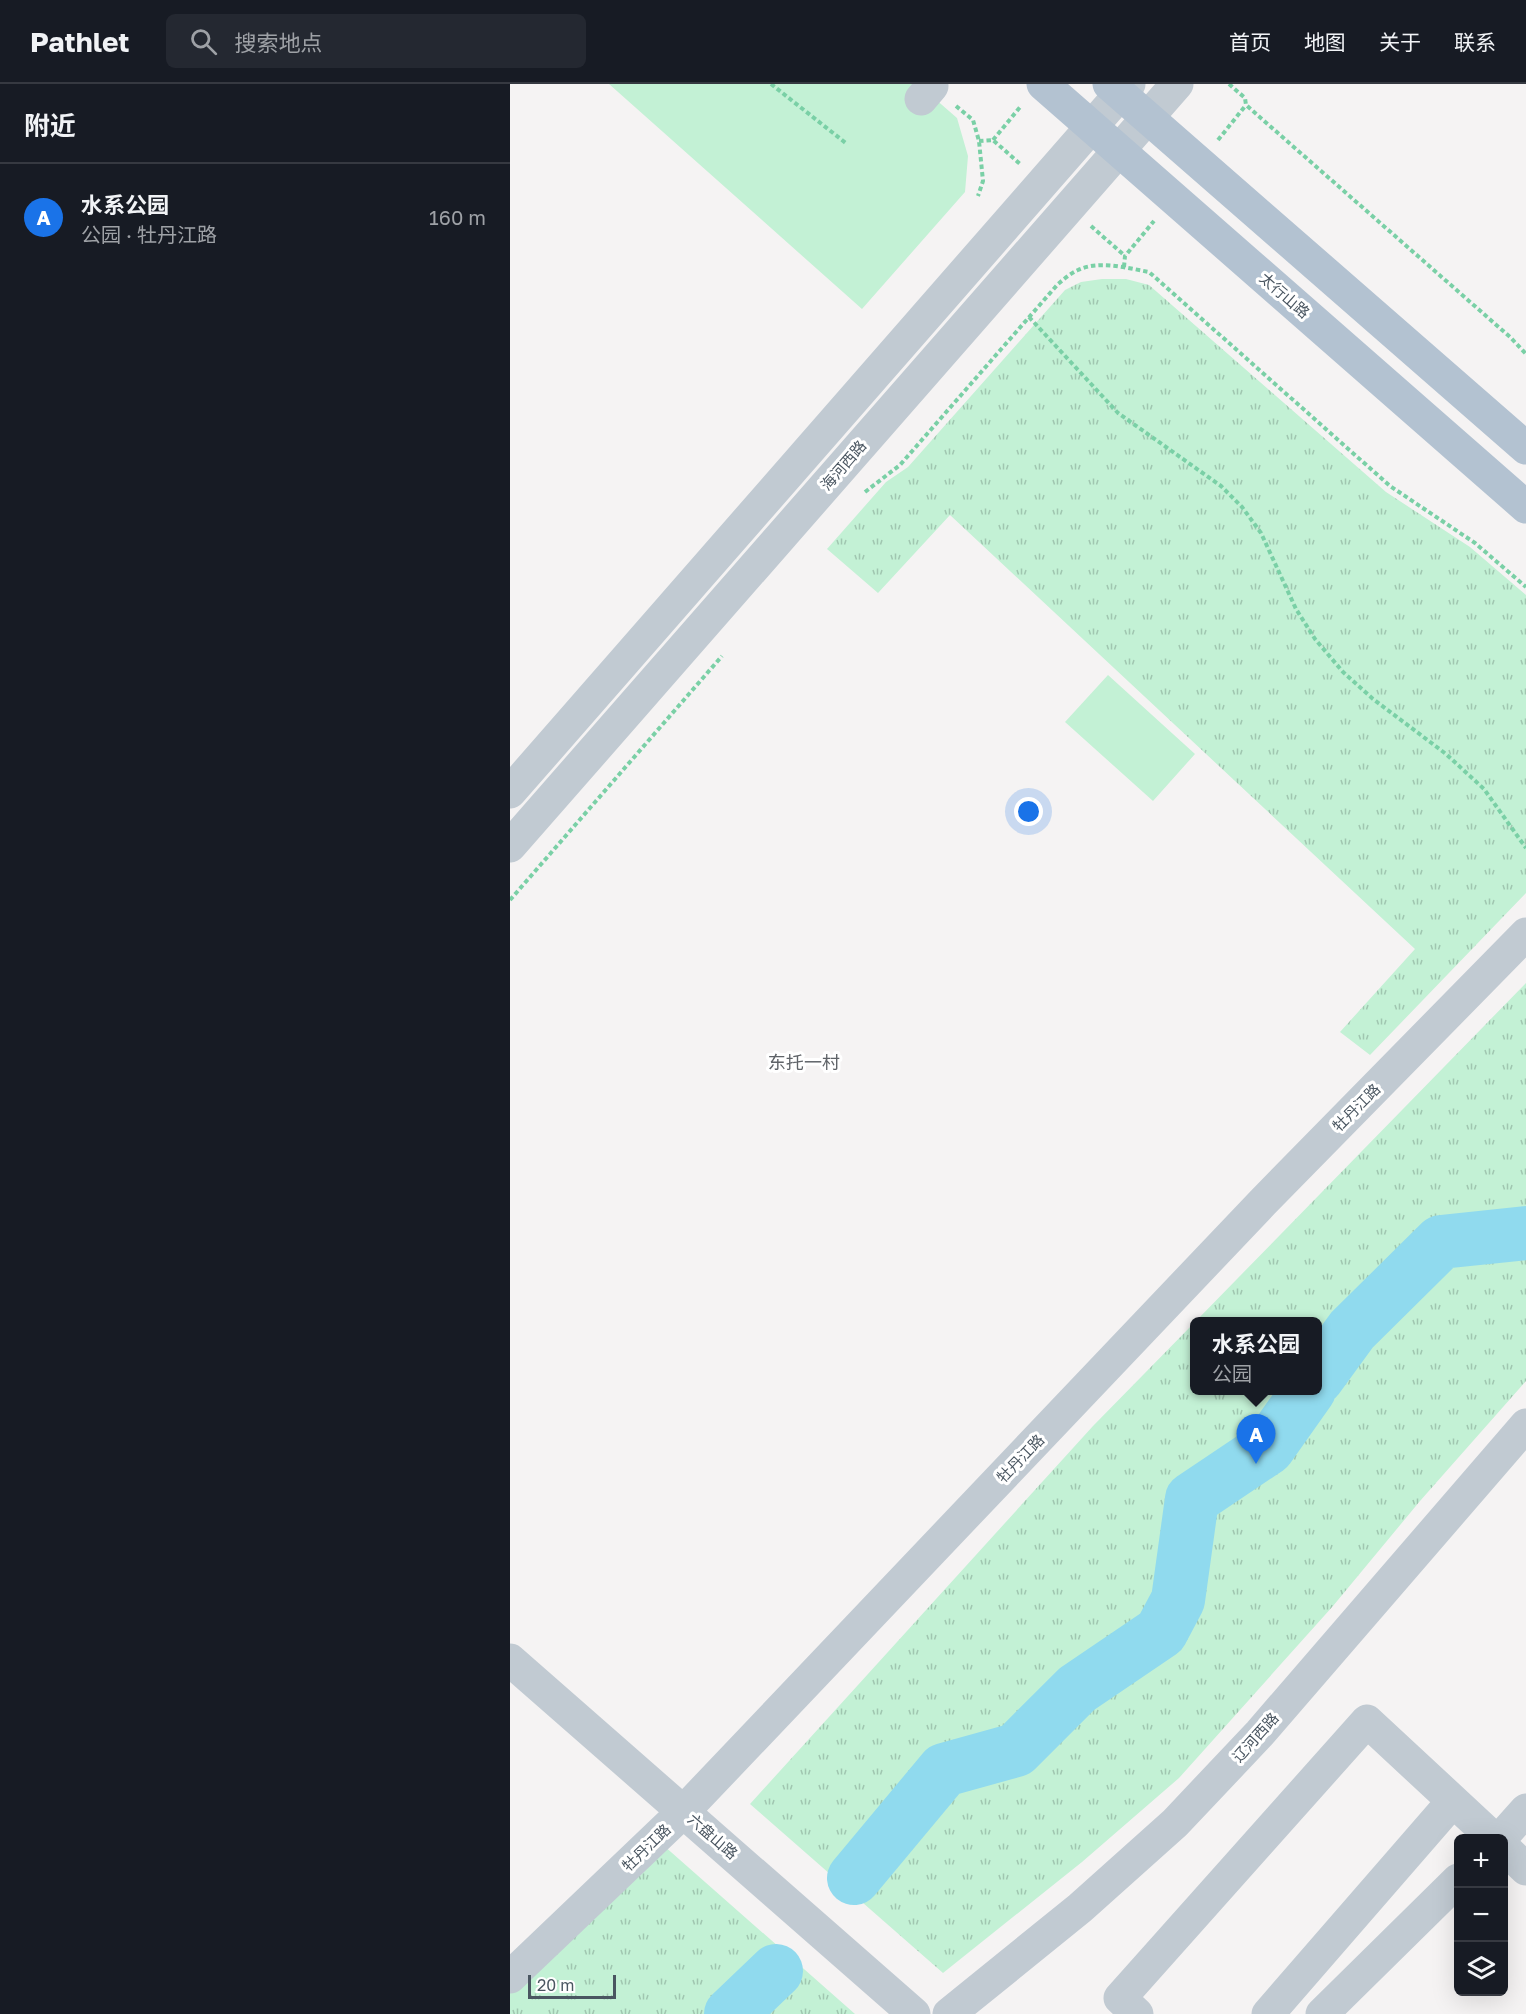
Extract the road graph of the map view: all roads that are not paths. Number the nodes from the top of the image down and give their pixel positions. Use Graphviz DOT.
graph roads {
  1 [pos="1177,84"];
  2 [pos="1120,87"];
  3 [pos="1035,92"];
  4 [pos="1148,117"];
  5 [pos="1092,127"];
  6 [pos="1119,150"];
  7 [pos="1526,448"];
  8 [pos="1526,507"];
  9 [pos="510,792"];
  10 [pos="510,846"];
  11 [pos="1526,934"];
  12 [pos="1526,1425"];
  13 [pos="510,1660"];
  14 [pos="1453,1801"];
  15 [pos="1526,1810"];
  16 [pos="684,1811"];
  17 [pos="1488,1834"];
  18 [pos="1505,1834"];
  19 [pos="1508,1853"];
  20 [pos="1526,1869"];
  21 [pos="1454,1884"];
  22 [pos="510,1977"];
  23 [pos="914,2014"];
  24 [pos="949,2014"];
  25 [pos="1137,2014"];
  26 [pos="1268,2014"];
  27 [pos="1322,2014"];
  1 -- 4 [label="street, 海河西路"];
  2 -- 4 [label="main road"];
  2 -- 5 [label="street"];
  3 -- 5 [label="main road, 太行山路"];
  4 -- 6 [label="street, 海河西路"];
  4 -- 7 [label="main road"];
  5 -- 6 [label="main road, 太行山路"];
  5 -- 9 [label="street"];
  6 -- 8 [label="main road, 太行山路"];
  6 -- 10 [label="street, 海河西路"];
  11 -- 16 [label="street, 牡丹江路"];
  12 -- 24 [label="street, 辽河西路"];
  13 -- 16 [label="street, 六盘山路"];
  14 -- 17 [label="street"];
  14 -- 25 [label="street"];
  14 -- 26 [label="street"];
  15 -- 18 [label="street"];
  16 -- 22 [label="street, 牡丹江路"];
  16 -- 23 [label="street, 六盘山路"];
  19 -- 20 [label="street"];
  21 -- 27 [label="street"];
}
